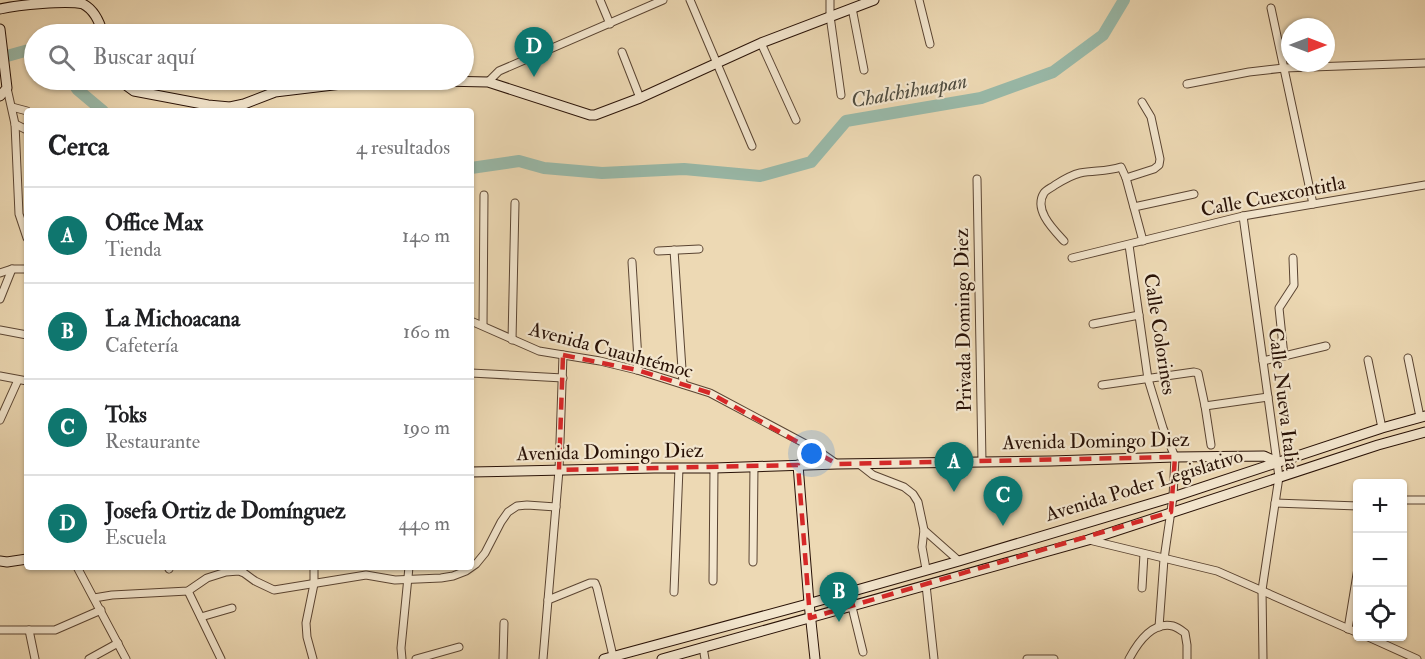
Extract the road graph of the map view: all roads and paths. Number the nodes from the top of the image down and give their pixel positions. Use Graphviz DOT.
graph roads {
  1 [pos="600,0"];
  2 [pos="663,0"];
  3 [pos="690,0"];
  4 [pos="830,0"];
  5 [pos="874,0"];
  6 [pos="919,0"];
  7 [pos="22,2"];
  8 [pos="852,8"];
  9 [pos="1271,8"];
  10 [pos="0,9"];
  11 [pos="830,16"];
  12 [pos="99,24"];
  13 [pos="610,24"];
  14 [pos="0,30"];
  15 [pos="761,43"];
  16 [pos="930,44"];
  17 [pos="622,52"];
  18 [pos="1281,54"];
  19 [pos="717,63"];
  20 [pos="1425,63"];
  21 [pos="1335,66"];
  22 [pos="1281,68"];
  23 [pos="864,70"];
  24 [pos="1285,72"];
  25 [pos="474,82"];
  26 [pos="488,82"];
  27 [pos="1187,84"];
  28 [pos="133,90"];
  29 [pos="287,90"];
  30 [pos="3,92"];
  31 [pos="275,92"];
  32 [pos="841,95"];
  33 [pos="640,98"];
  34 [pos="1142,102"];
  35 [pos="12,107"];
  36 [pos="24,110"];
  37 [pos="795,120"];
  38 [pos="15,124"];
  39 [pos="24,128"];
  40 [pos="752,146"];
  41 [pos="1126,178"];
  42 [pos="977,179"];
  43 [pos="1425,185"];
  44 [pos="1194,194"];
  45 [pos="484,195"];
  46 [pos="515,203"];
  47 [pos="1313,204"];
  48 [pos="1134,207"];
  49 [pos="1243,216"];
  50 [pos="24,229"];
  51 [pos="1064,241"];
  52 [pos="1143,241"];
  53 [pos="1129,245"];
  54 [pos="699,249"];
  55 [pos="658,250"];
  56 [pos="674,250"];
  57 [pos="1072,258"];
  58 [pos="1293,258"];
  59 [pos="632,262"];
  60 [pos="12,269"];
  61 [pos="24,269"];
  62 [pos="0,273"];
  63 [pos="0,299"];
  64 [pos="1139,315"];
  65 [pos="474,322"];
  66 [pos="1093,324"];
  67 [pos="483,325"];
  68 [pos="0,330"];
  69 [pos="24,334"];
  70 [pos="512,340"];
  71 [pos="1326,346"];
  72 [pos="563,355"];
  73 [pos="1284,356"];
  74 [pos="1408,358"];
  75 [pos="1368,360"];
  76 [pos="1263,361"];
  77 [pos="637,370"];
  78 [pos="474,373"];
  79 [pos="0,376"];
  80 [pos="563,378"];
  81 [pos="1148,379"];
  82 [pos="18,380"];
  83 [pos="24,381"];
  84 [pos="683,384"];
  85 [pos="1102,385"];
  86 [pos="1268,397"];
  87 [pos="1205,406"];
  88 [pos="1422,416"];
  89 [pos="0,420"];
  90 [pos="1382,428"];
  91 [pos="1425,432"];
  92 [pos="1210,445"];
  93 [pos="1175,457"];
  94 [pos="982,462"];
  95 [pos="1277,462"];
  96 [pos="837,464"];
  97 [pos="859,464"];
  98 [pos="798,465"];
  99 [pos="754,466"];
  100 [pos="679,468"];
  101 [pos="714,468"];
  102 [pos="560,470"];
  103 [pos="474,472"];
  104 [pos="1279,477"];
  105 [pos="1173,497"];
  106 [pos="1407,500"];
  107 [pos="1425,500"];
  108 [pos="1275,503"];
  109 [pos="1353,506"];
  110 [pos="556,507"];
  111 [pos="1171,512"];
  112 [pos="924,530"];
  113 [pos="1088,540"];
  114 [pos="1144,554"];
  115 [pos="24,559"];
  116 [pos="1164,559"];
  117 [pos="0,561"];
  118 [pos="959,561"];
  119 [pos="753,562"];
  120 [pos="474,565"];
  121 [pos="80,570"];
  122 [pos="314,570"];
  123 [pos="409,570"];
  124 [pos="467,570"];
  125 [pos="926,570"];
  126 [pos="408,580"];
  127 [pos="713,581"];
  128 [pos="314,584"];
  129 [pos="926,585"];
  130 [pos="1355,587"];
  131 [pos="1142,588"];
  132 [pos="188,591"];
  133 [pos="1262,591"];
  134 [pos="674,592"];
  135 [pos="94,598"];
  136 [pos="548,600"];
  137 [pos="809,603"];
  138 [pos="852,607"];
  139 [pos="232,608"];
  140 [pos="101,610"];
  141 [pos="201,617"];
  142 [pos="810,618"];
  143 [pos="504,623"];
  144 [pos="1159,627"];
  145 [pos="1348,629"];
  146 [pos="0,630"];
  147 [pos="29,630"];
  148 [pos="1353,631"];
  149 [pos="1377,641"];
  150 [pos="118,644"];
  151 [pos="459,647"];
  152 [pos="703,647"];
  153 [pos="863,652"];
  154 [pos="609,658"];
  155 [pos="35,659"];
  156 [pos="89,659"];
  157 [pos="126,659"];
  158 [pos="222,659"];
  159 [pos="313,659"];
  160 [pos="402,659"];
  161 [pos="416,659"];
  162 [pos="503,659"];
  163 [pos="543,659"];
  164 [pos="662,659"];
  165 [pos="705,659"];
  166 [pos="815,659"];
  167 [pos="934,659"];
  168 [pos="1027,659"];
  169 [pos="1054,659"];
  170 [pos="1129,659"];
  171 [pos="1187,659"];
  172 [pos="1263,659"];
  173 [pos="1417,659"];
  1 -- 13 [label="street"];
  2 -- 13 [label="street"];
  3 -- 19 [label="street"];
  4 -- 11 [label="street"];
  5 -- 8 [label="street"];
  6 -- 16 [label="street"];
  7 -- 10 [label="street"];
  7 -- 12 [label="street"];
  8 -- 11 [label="street"];
  8 -- 23 [label="street"];
  9 -- 18 [label="street"];
  11 -- 15 [label="street"];
  11 -- 32 [label="street"];
  13 -- 26 [label="street"];
  14 -- 30 [label="street"];
  15 -- 19 [label="street"];
  15 -- 37 [label="street"];
  17 -- 33 [label="street"];
  19 -- 33 [label="street"];
  19 -- 40 [label="street"];
  20 -- 21 [label="street"];
  22 -- 27 [label="street"];
  24 -- 47 [label="street"];
  25 -- 26 [label="street"];
  26 -- 33 [label="street"];
  28 -- 31 [label="street"];
  29 -- 31 [label="street"];
  30 -- 35 [label="street"];
  34 -- 41 [label="street"];
  35 -- 36 [label="street"];
  35 -- 38 [label="street"];
  38 -- 39 [label="street"];
  38 -- 50 [label="street"];
  41 -- 48 [label="street"];
  41 -- 51 [label="street"];
  42 -- 94 [label="street, Privada Domingo Diez"];
  43 -- 47 [label="street, Calle Cuexcontitla"];
  44 -- 48 [label="street"];
  45 -- 67 [label="street"];
  46 -- 70 [label="street"];
  47 -- 49 [label="street, Calle Cuexcontitla"];
  48 -- 52 [label="street"];
  49 -- 52 [label="street, Calle Cuexcontitla"];
  49 -- 76 [label="street, Calle Nueva Italia"];
  52 -- 53 [label="street, Calle Cuexcontitla"];
  53 -- 57 [label="street, Calle Cuexcontitla"];
  53 -- 64 [label="street, Calle Colorines"];
  54 -- 56 [label="street"];
  55 -- 56 [label="street"];
  56 -- 84 [label="street"];
  58 -- 73 [label="street"];
  59 -- 77 [label="street"];
  60 -- 61 [label="street"];
  60 -- 62 [label="street"];
  60 -- 63 [label="street"];
  64 -- 66 [label="street"];
  64 -- 81 [label="street, Calle Colorines"];
  65 -- 67 [label="street, Avenida Cuauhtémoc"];
  67 -- 70 [label="street, Avenida Cuauhtémoc"];
  68 -- 69 [label="street"];
  70 -- 72 [label="street, Avenida Cuauhtémoc"];
  71 -- 73 [label="street"];
  72 -- 77 [label="street, Avenida Cuauhtémoc"];
  72 -- 80 [label="street"];
  73 -- 76 [label="street"];
  74 -- 88 [label="street"];
  75 -- 90 [label="street"];
  76 -- 86 [label="street, Calle Nueva Italia"];
  77 -- 84 [label="street, Avenida Cuauhtémoc"];
  78 -- 80 [label="street"];
  79 -- 82 [label="street"];
  80 -- 102 [label="street"];
  81 -- 85 [label="street"];
  81 -- 87 [label="street"];
  81 -- 93 [label="street, Calle Colorines"];
  82 -- 83 [label="street"];
  82 -- 89 [label="street"];
  84 -- 96 [label="street, Avenida Cuauhtémoc"];
  86 -- 87 [label="street"];
  86 -- 95 [label="street, Calle Nueva Italia"];
  87 -- 92 [label="street"];
  88 -- 90 [label="street, Avenida Domingo Diez"];
  90 -- 95 [label="street, Avenida Domingo Diez"];
  91 -- 104 [label="street"];
  93 -- 94 [label="street, Avenida Domingo Diez"];
  93 -- 95 [label="street, Avenida Domingo Diez"];
  93 -- 105 [label="street, Calle Colorines"];
  94 -- 97 [label="street, Avenida Domingo Diez"];
  95 -- 104 [label="street, Calle Nueva Italia"];
  95 -- 105 [label="street, Avenida Poder Legislativo"];
  96 -- 97 [label="street, Avenida Domingo Diez"];
  96 -- 98 [label="street, Avenida Domingo Diez"];
  97 -- 112 [label="street"];
  98 -- 99 [label="street, Avenida Domingo Diez"];
  98 -- 137 [label="street"];
  99 -- 101 [label="street, Avenida Domingo Diez"];
  99 -- 119 [label="street"];
  100 -- 101 [label="street, Avenida Domingo Diez"];
  100 -- 102 [label="street, Avenida Domingo Diez"];
  100 -- 134 [label="street"];
  101 -- 127 [label="street"];
  102 -- 103 [label="street, Avenida Domingo Diez"];
  102 -- 110 [label="street"];
  104 -- 108 [label="street, Calle Nueva Italia"];
  104 -- 111 [label="street, Avenida Poder Legislativo"];
  105 -- 111 [label="street, Calle Colorines"];
  105 -- 118 [label="street, Avenida Poder Legislativo"];
  106 -- 107 [label="street"];
  108 -- 109 [label="street"];
  108 -- 133 [label="street, Calle Nueva Italia"];
  110 -- 120 [label="street"];
  110 -- 136 [label="street"];
  111 -- 113 [label="street, Avenida Poder Legislativo"];
  111 -- 116 [label="street, Calle Colorines"];
  112 -- 118 [label="street"];
  112 -- 125 [label="street"];
  113 -- 114 [label="street"];
  113 -- 129 [label="street, Avenida Poder Legislativo"];
  114 -- 116 [label="street"];
  114 -- 131 [label="street"];
  115 -- 117 [label="street"];
  116 -- 133 [label="street"];
  116 -- 144 [label="street, Calle Colorines"];
  118 -- 125 [label="street, Avenida Poder Legislativo"];
  121 -- 135 [label="street"];
  122 -- 128 [label="street"];
  123 -- 126 [label="street"];
  124 -- 126 [label="street"];
  125 -- 137 [label="street, Avenida Poder Legislativo"];
  126 -- 128 [label="street"];
  126 -- 160 [label="street"];
  128 -- 132 [label="street"];
  128 -- 159 [label="street"];
  129 -- 138 [label="street, Avenida Poder Legislativo"];
  129 -- 167 [label="street"];
  130 -- 145 [label="street"];
  132 -- 135 [label="street"];
  132 -- 141 [label="street"];
  133 -- 145 [label="street"];
  133 -- 172 [label="street, Calle Nueva Italia"];
  135 -- 140 [label="street"];
  136 -- 154 [label="street"];
  136 -- 163 [label="street"];
  137 -- 142 [label="street"];
  137 -- 154 [label="street, Avenida Poder Legislativo"];
  138 -- 142 [label="street, Avenida Poder Legislativo"];
  138 -- 153 [label="street"];
  139 -- 141 [label="street"];
  140 -- 147 [label="street"];
  140 -- 150 [label="street"];
  141 -- 158 [label="street"];
  142 -- 152 [label="street, Avenida Poder Legislativo"];
  142 -- 166 [label="street"];
  143 -- 162 [label="street"];
  144 -- 170 [label="street"];
  144 -- 171 [label="street"];
  145 -- 148 [label="street"];
  146 -- 147 [label="street"];
  147 -- 155 [label="street"];
  149 -- 173 [label="street"];
  150 -- 156 [label="street"];
  150 -- 157 [label="street"];
  151 -- 161 [label="street"];
  152 -- 164 [label="street, Avenida Poder Legislativo"];
  152 -- 165 [label="street"];
  168 -- 169 [label="street"];
}
